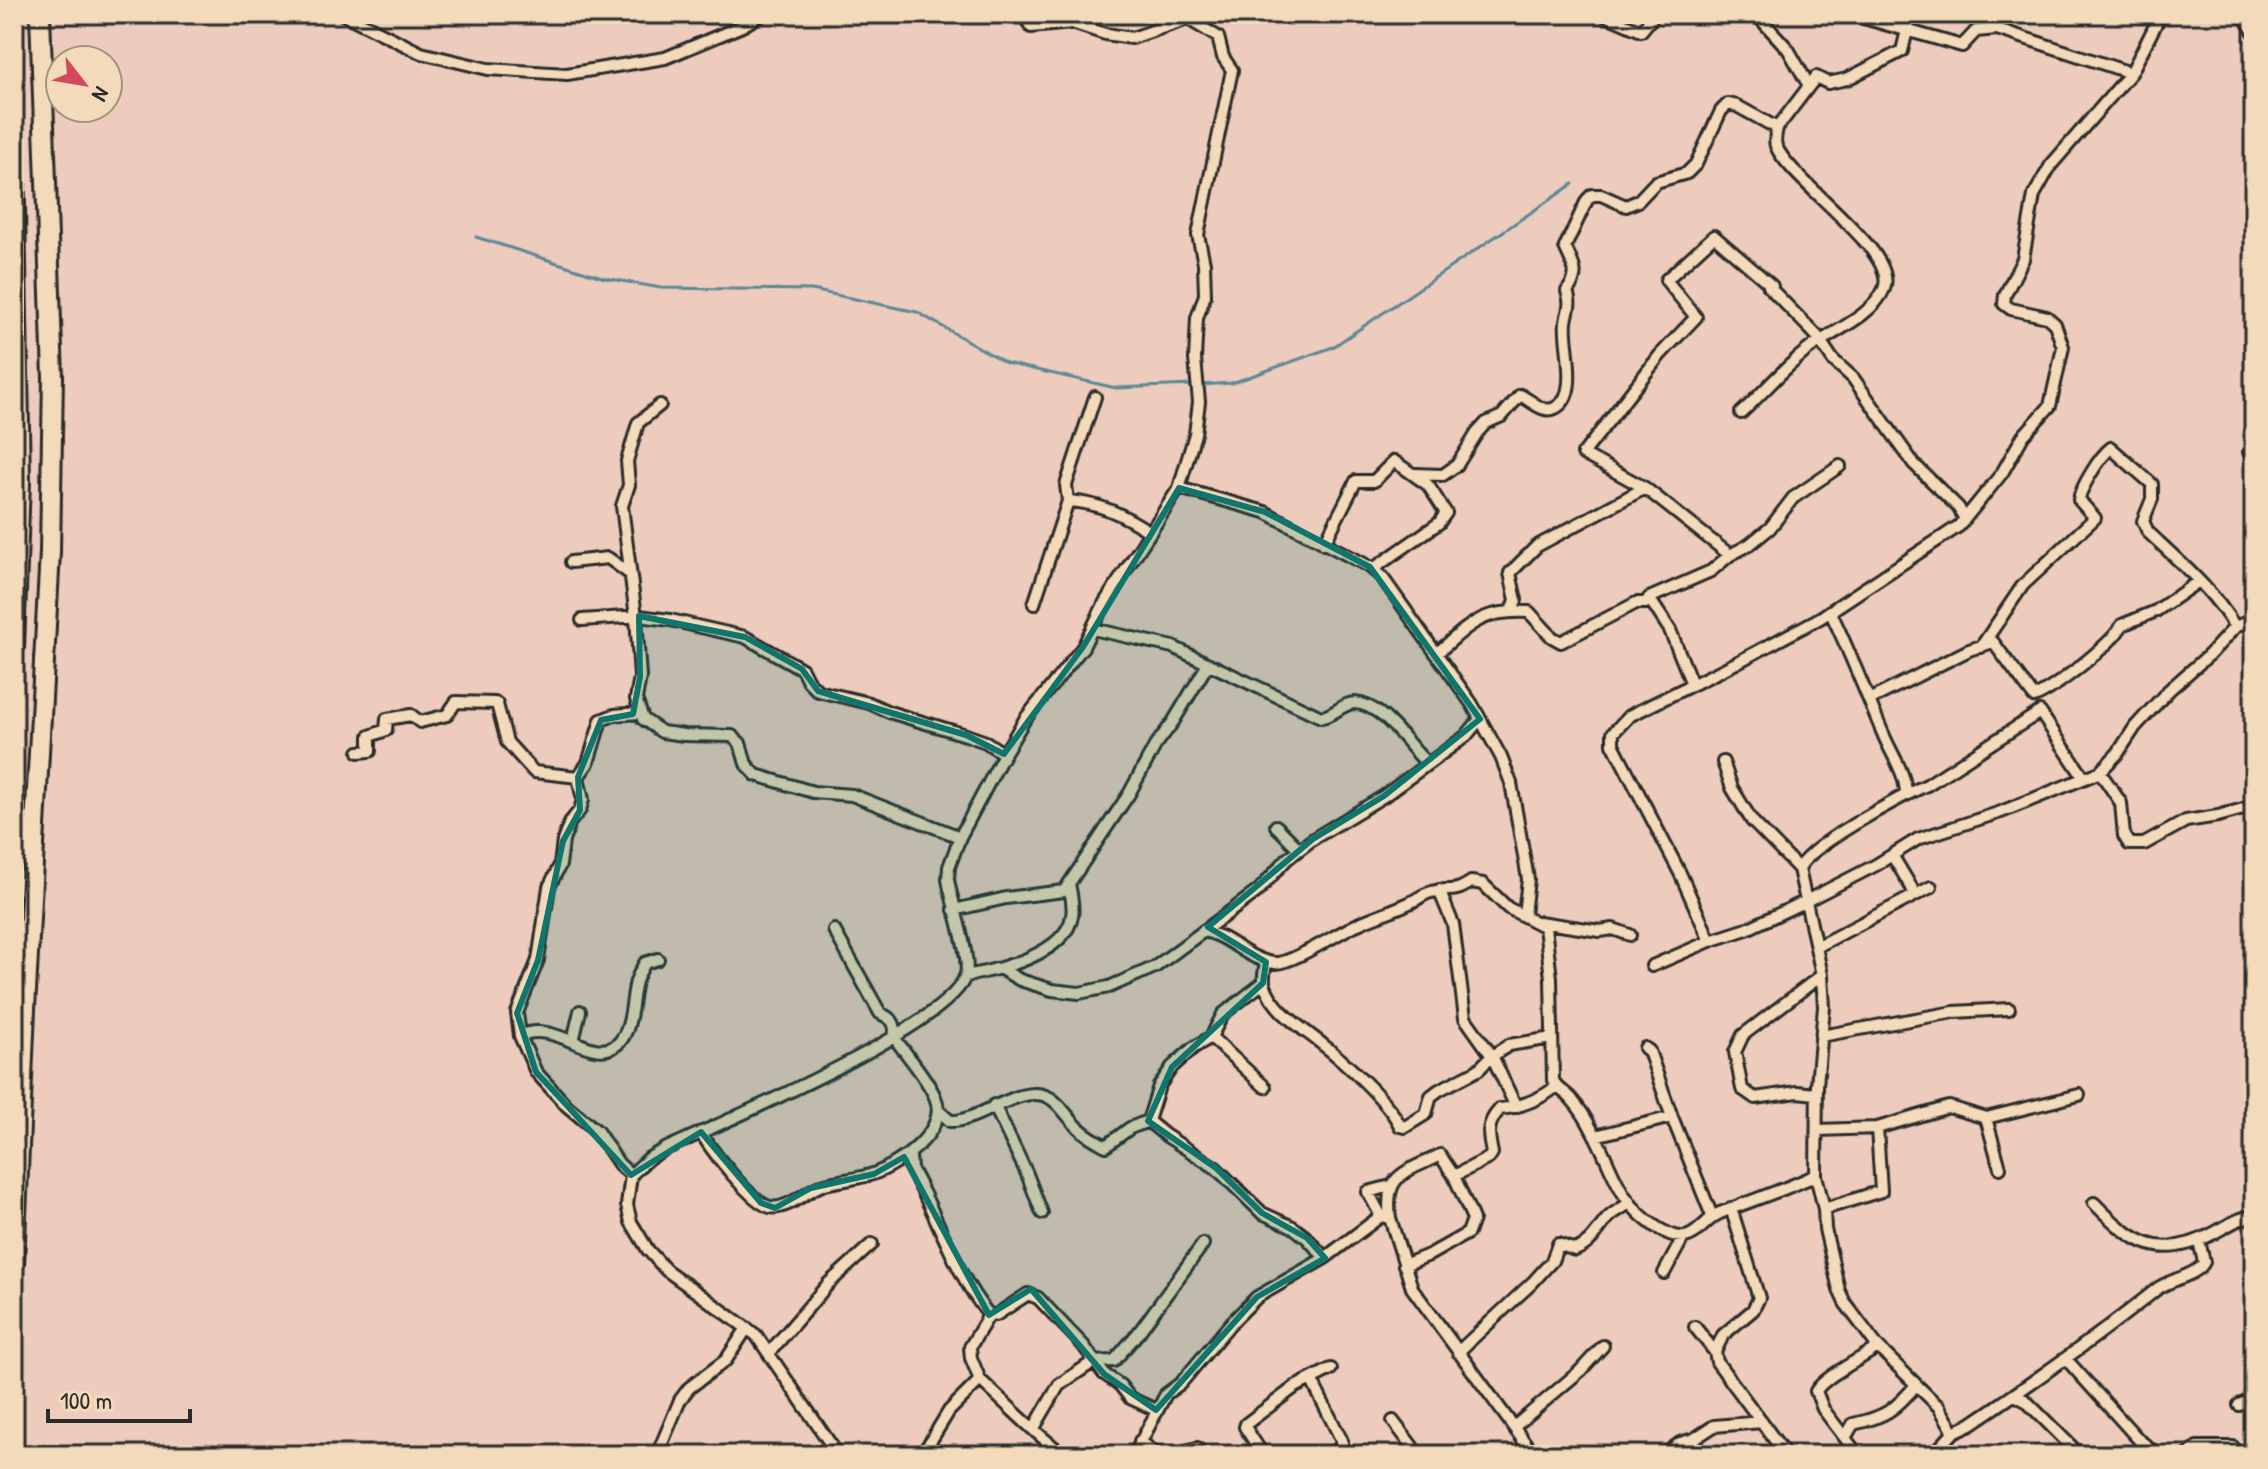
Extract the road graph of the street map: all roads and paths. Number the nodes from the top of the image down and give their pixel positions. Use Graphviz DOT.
graph roads {
  1 [pos="40,14"];
  2 [pos="343,14"];
  3 [pos="763,14"];
  4 [pos="1023,14"];
  5 [pos="1602,14"];
  6 [pos="1655,14"];
  7 [pos="1756,14"];
  8 [pos="1911,14"];
  9 [pos="2161,14"];
  10 [pos="2237,14"];
  11 [pos="1853,15"];
  12 [pos="1907,29"];
  13 [pos="2254,32"];
  14 [pos="2131,73"];
  15 [pos="1808,84"];
  16 [pos="1777,128"];
  17 [pos="14,152"];
  18 [pos="1820,342"];
  19 [pos="1095,397"];
  20 [pos="660,405"];
  21 [pos="1741,413"];
  22 [pos="1840,466"];
  23 [pos="1415,474"];
  24 [pos="1179,488"];
  25 [pos="1645,488"];
  26 [pos="1068,501"];
  27 [pos="1958,507"];
  28 [pos="1974,509"];
  29 [pos="1965,519"];
  30 [pos="1150,532"];
  31 [pos="1324,544"];
  32 [pos="1730,555"];
  33 [pos="571,562"];
  34 [pos="1373,569"];
  35 [pos="630,574"];
  36 [pos="2199,581"];
  37 [pos="1649,598"];
  38 [pos="1034,604"];
  39 [pos="1512,611"];
  40 [pos="1830,611"];
  41 [pos="636,617"];
  42 [pos="2254,619"];
  43 [pos="582,620"];
  44 [pos="2235,627"];
  45 [pos="1093,629"];
  46 [pos="14,646"];
  47 [pos="1981,647"];
  48 [pos="1437,653"];
  49 [pos="1208,664"];
  50 [pos="1692,684"];
  51 [pos="1869,700"];
  52 [pos="639,713"];
  53 [pos="1480,719"];
  54 [pos="359,752"];
  55 [pos="1415,753"];
  56 [pos="1004,754"];
  57 [pos="1723,762"];
  58 [pos="1427,763"];
  59 [pos="1415,771"];
  60 [pos="2100,772"];
  61 [pos="578,777"];
  62 [pos="2084,778"];
  63 [pos="1906,793"];
  64 [pos="2254,806"];
  65 [pos="1276,826"];
  66 [pos="960,837"];
  67 [pos="1299,849"];
  68 [pos="1892,855"];
  69 [pos="1797,864"];
  70 [pos="1069,884"];
  71 [pos="1931,887"];
  72 [pos="1439,890"];
  73 [pos="1916,895"];
  74 [pos="1806,901"];
  75 [pos="954,910"];
  76 [pos="1524,915"];
  77 [pos="1539,922"];
  78 [pos="834,930"];
  79 [pos="1203,931"];
  80 [pos="1630,935"];
  81 [pos="1710,941"];
  82 [pos="1816,947"];
  83 [pos="658,959"];
  84 [pos="1266,962"];
  85 [pos="1652,966"];
  86 [pos="1001,969"];
  87 [pos="1822,975"];
  88 [pos="966,976"];
  89 [pos="1263,983"];
  90 [pos="2009,1009"];
  91 [pos="580,1011"];
  92 [pos="520,1036"];
  93 [pos="1821,1036"];
  94 [pos="894,1037"];
  95 [pos="1211,1037"];
  96 [pos="1552,1038"];
  97 [pos="573,1041"];
  98 [pos="1645,1048"];
  99 [pos="1492,1056"];
  100 [pos="1265,1087"];
  101 [pos="1556,1087"];
  102 [pos="1816,1094"];
  103 [pos="2079,1095"];
  104 [pos="994,1105"];
  105 [pos="1516,1107"];
  106 [pos="939,1111"];
  107 [pos="1672,1117"];
  108 [pos="1986,1118"];
  109 [pos="1148,1121"];
  110 [pos="1877,1128"];
  111 [pos="1818,1130"];
  112 [pos="701,1132"];
  113 [pos="1595,1136"];
  114 [pos="910,1156"];
  115 [pos="2000,1168"];
  116 [pos="631,1175"];
  117 [pos="1816,1175"];
  118 [pos="1454,1176"];
  119 [pos="1391,1186"];
  120 [pos="2094,1203"];
  121 [pos="1628,1204"];
  122 [pos="1731,1208"];
  123 [pos="1824,1209"];
  124 [pos="1042,1213"];
  125 [pos="1712,1216"];
  126 [pos="2254,1216"];
  127 [pos="1385,1217"];
  128 [pos="1683,1238"];
  129 [pos="2199,1241"];
  130 [pos="872,1244"];
  131 [pos="1203,1244"];
  132 [pos="1325,1258"];
  133 [pos="14,1263"];
  134 [pos="1404,1265"];
  135 [pos="1664,1273"];
  136 [pos="989,1315"];
  137 [pos="1695,1327"];
  138 [pos="747,1328"];
  139 [pos="1603,1346"];
  140 [pos="1878,1347"];
  141 [pos="1458,1352"];
  142 [pos="1715,1352"];
  143 [pos="769,1353"];
  144 [pos="2066,1359"];
  145 [pos="1093,1362"];
  146 [pos="1331,1369"];
  147 [pos="1311,1379"];
  148 [pos="980,1380"];
  149 [pos="1916,1385"];
  150 [pos="2015,1395"];
  151 [pos="2254,1399"];
  152 [pos="2239,1405"];
  153 [pos="1156,1410"];
  154 [pos="1393,1421"];
  155 [pos="1762,1422"];
  156 [pos="1514,1427"];
  157 [pos="1034,1428"];
  158 [pos="1954,1432"];
  159 [pos="1845,1438"];
  160 [pos="1140,1441"];
  161 [pos="2233,1447"];
  162 [pos="657,1455"];
  163 [pos="838,1455"];
  164 [pos="922,1455"];
  165 [pos="1064,1455"];
  166 [pos="1134,1455"];
  167 [pos="1158,1455"];
  168 [pos="1168,1455"];
  169 [pos="1202,1455"];
  170 [pos="1263,1455"];
  171 [pos="1332,1455"];
  172 [pos="1416,1455"];
  173 [pos="1534,1455"];
  174 [pos="1664,1455"];
  175 [pos="1786,1455"];
  176 [pos="1858,1455"];
  177 [pos="1933,1455"];
  178 [pos="2080,1455"];
  179 [pos="2158,1455"];
  180 [pos="2188,1455"];
  1 -- 133 [label="highway"];
  2 -- 3 [label="street"];
  4 -- 24 [label="street"];
  5 -- 6 [label="street"];
  7 -- 15 [label="street"];
  8 -- 12 [label="street"];
  9 -- 14 [label="street"];
  10 -- 13 [label="street"];
  11 -- 12 [label="street"];
  12 -- 14 [label="street"];
  12 -- 15 [label="street"];
  14 -- 28 [label="street"];
  15 -- 16 [label="street"];
  16 -- 18 [label="street"];
  16 -- 23 [label="street"];
  17 -- 46 [label="highway"];
  18 -- 21 [label="street"];
  18 -- 25 [label="street"];
  18 -- 27 [label="street"];
  19 -- 26 [label="street"];
  20 -- 35 [label="street"];
  22 -- 32 [label="street"];
  23 -- 31 [label="street"];
  23 -- 34 [label="street"];
  24 -- 30 [label="street"];
  24 -- 31 [label="street"];
  25 -- 32 [label="street"];
  25 -- 39 [label="street"];
  26 -- 30 [label="street"];
  26 -- 38 [label="street"];
  27 -- 28 [label="street"];
  27 -- 29 [label="street"];
  28 -- 29 [label="street"];
  29 -- 40 [label="street"];
  30 -- 45 [label="street"];
  31 -- 34 [label="street"];
  32 -- 37 [label="street"];
  33 -- 35 [label="street"];
  34 -- 48 [label="street"];
  35 -- 41 [label="street"];
  36 -- 44 [label="street"];
  36 -- 47 [label="street"];
  36 -- 47 [label="street"];
  37 -- 39 [label="street"];
  37 -- 50 [label="street"];
  39 -- 48 [label="street"];
  40 -- 50 [label="street"];
  40 -- 51 [label="street"];
  41 -- 43 [label="street"];
  41 -- 52 [label="street"];
  41 -- 56 [label="street"];
  42 -- 44 [label="street"];
  44 -- 60 [label="street"];
  45 -- 49 [label="street"];
  45 -- 56 [label="street"];
  47 -- 51 [label="street"];
  48 -- 53 [label="street"];
  49 -- 55 [label="street"];
  49 -- 70 [label="street"];
  50 -- 81 [label="street"];
  51 -- 63 [label="street"];
  52 -- 61 [label="street"];
  52 -- 66 [label="street"];
  53 -- 58 [label="street"];
  53 -- 76 [label="street"];
  54 -- 61 [label="street"];
  55 -- 58 [label="street"];
  55 -- 59 [label="street"];
  56 -- 66 [label="street"];
  57 -- 69 [label="street"];
  58 -- 59 [label="street"];
  59 -- 67 [label="street"];
  60 -- 62 [label="street"];
  60 -- 64 [label="street"];
  61 -- 92 [label="street"];
  62 -- 63 [label="street"];
  62 -- 68 [label="street"];
  63 -- 69 [label="street"];
  65 -- 67 [label="street"];
  66 -- 75 [label="street"];
  67 -- 79 [label="street"];
  68 -- 73 [label="street"];
  68 -- 74 [label="street"];
  69 -- 74 [label="street"];
  70 -- 75 [label="street"];
  70 -- 86 [label="street"];
  71 -- 73 [label="street"];
  72 -- 76 [label="street"];
  72 -- 84 [label="street"];
  72 -- 99 [label="street"];
  73 -- 82 [label="street"];
  74 -- 81 [label="street"];
  74 -- 82 [label="street"];
  75 -- 88 [label="street"];
  76 -- 77 [label="street"];
  77 -- 80 [label="street"];
  77 -- 96 [label="street"];
  78 -- 94 [label="street"];
  79 -- 84 [label="street"];
  79 -- 86 [label="street"];
  81 -- 85 [label="street"];
  82 -- 87 [label="street"];
  83 -- 97 [label="street"];
  84 -- 89 [label="street"];
  86 -- 88 [label="street"];
  87 -- 93 [label="street"];
  87 -- 102 [label="street"];
  88 -- 94 [label="street"];
  89 -- 95 [label="street"];
  89 -- 99 [label="street"];
  90 -- 93 [label="street"];
  91 -- 97 [label="street"];
  92 -- 97 [label="street"];
  92 -- 116 [label="street"];
  93 -- 102 [label="street"];
  94 -- 106 [label="street"];
  94 -- 112 [label="street"];
  95 -- 100 [label="street"];
  95 -- 109 [label="street"];
  96 -- 99 [label="street"];
  96 -- 101 [label="street"];
  98 -- 107 [label="street"];
  99 -- 105 [label="street"];
  101 -- 105 [label="street"];
  101 -- 113 [label="street"];
  102 -- 111 [label="street"];
  103 -- 108 [label="street"];
  104 -- 106 [label="street"];
  104 -- 109 [label="street"];
  104 -- 124 [label="street"];
  105 -- 118 [label="street"];
  106 -- 114 [label="street"];
  107 -- 113 [label="street"];
  107 -- 125 [label="street"];
  108 -- 110 [label="street"];
  108 -- 115 [label="street"];
  109 -- 132 [label="street"];
  110 -- 111 [label="street"];
  110 -- 123 [label="street"];
  111 -- 117 [label="street"];
  112 -- 114 [label="street"];
  112 -- 116 [label="street"];
  113 -- 121 [label="street"];
  114 -- 136 [label="street"];
  116 -- 138 [label="street"];
  117 -- 122 [label="street"];
  117 -- 123 [label="street"];
  118 -- 119 [label="street"];
  118 -- 134 [label="street"];
  119 -- 127 [label="street"];
  119 -- 127 [label="street"];
  120 -- 129 [label="street"];
  121 -- 128 [label="street"];
  121 -- 141 [label="street"];
  122 -- 125 [label="street"];
  122 -- 142 [label="street"];
  123 -- 140 [label="street"];
  125 -- 128 [label="street"];
  126 -- 129 [label="street"];
  127 -- 132 [label="street"];
  127 -- 134 [label="street"];
  128 -- 135 [label="street"];
  129 -- 144 [label="street"];
  130 -- 143 [label="street"];
  131 -- 145 [label="street"];
  132 -- 153 [label="street"];
  134 -- 141 [label="street"];
  136 -- 145 [label="street"];
  136 -- 148 [label="street"];
  137 -- 142 [label="street"];
  138 -- 143 [label="street"];
  138 -- 162 [label="street"];
  139 -- 156 [label="street"];
  140 -- 149 [label="street"];
  140 -- 159 [label="street"];
  141 -- 156 [label="street"];
  142 -- 155 [label="street"];
  143 -- 163 [label="street"];
  144 -- 150 [label="street"];
  144 -- 179 [label="street"];
  145 -- 153 [label="street"];
  145 -- 157 [label="street"];
  146 -- 147 [label="street"];
  147 -- 170 [label="street"];
  147 -- 171 [label="street"];
  148 -- 157 [label="street"];
  148 -- 164 [label="street"];
  149 -- 158 [label="street"];
  149 -- 159 [label="street"];
  150 -- 158 [label="street"];
  150 -- 178 [label="street"];
  151 -- 152 [label="street"];
  153 -- 160 [label="street"];
  154 -- 172 [label="street"];
  155 -- 174 [label="street"];
  155 -- 175 [label="street"];
  156 -- 173 [label="street"];
  157 -- 165 [label="street"];
  158 -- 177 [label="street"];
  159 -- 176 [label="street"];
  160 -- 166 [label="street"];
  160 -- 167 [label="street"];
  161 -- 180 [label="street"];
  168 -- 169 [label="street"];
}
